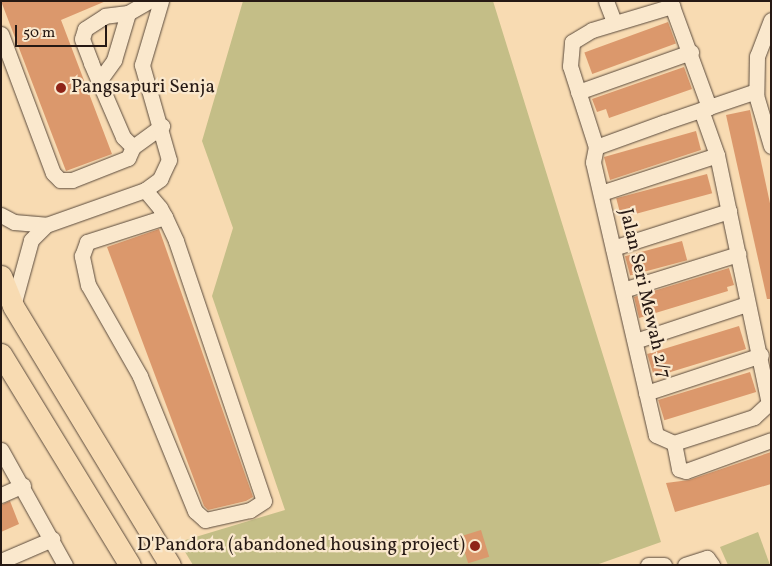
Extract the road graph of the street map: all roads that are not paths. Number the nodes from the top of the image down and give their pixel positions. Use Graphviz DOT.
graph roads {
  1 [pos="149,1"];
  2 [pos="161,1"];
  3 [pos="606,1"];
  4 [pos="128,13"];
  5 [pos="771,20"];
  6 [pos="614,22"];
  7 [pos="1,34"];
  8 [pos="691,52"];
  9 [pos="99,81"];
  10 [pos="756,91"];
  11 [pos="578,92"];
  12 [pos="705,108"];
  13 [pos="162,126"];
  14 [pos="768,126"];
  15 [pos="771,146"];
  16 [pos="133,147"];
  17 [pos="594,154"];
  18 [pos="716,155"];
  19 [pos="145,190"];
  20 [pos="601,193"];
  21 [pos="729,211"];
  22 [pos="1,215"];
  23 [pos="164,217"];
  24 [pos="46,225"];
  25 [pos="613,248"];
  26 [pos="738,254"];
  27 [pos="1,276"];
  28 [pos="623,290"];
  29 [pos="748,304"];
  30 [pos="13,306"];
  31 [pos="635,341"];
  32 [pos="1,354"];
  33 [pos="761,355"];
  34 [pos="646,393"];
  35 [pos="771,440"];
  36 [pos="674,443"];
  37 [pos="1,450"];
  38 [pos="23,485"];
  39 [pos="1,494"];
  40 [pos="52,539"];
  41 [pos="1,561"];
  42 [pos="711,562"];
  43 [pos="65,565"];
  44 [pos="130,565"];
  45 [pos="170,565"];
  46 [pos="685,565"];
  1 -- 4 [label="street"];
  2 -- 13 [label="street"];
  3 -- 6 [label="street"];
  4 -- 9 [label="street"];
  4 -- 9 [label="street"];
  5 -- 10 [label="street"];
  6 -- 8 [label="street"];
  6 -- 11 [label="street, Jalan Seri Mewah 2/7"];
  7 -- 16 [label="street"];
  8 -- 11 [label="street"];
  8 -- 12 [label="street"];
  9 -- 16 [label="street"];
  10 -- 12 [label="street"];
  10 -- 14 [label="street"];
  11 -- 17 [label="street, Jalan Seri Mewah 2/7"];
  12 -- 17 [label="street"];
  12 -- 18 [label="street"];
  13 -- 16 [label="street"];
  13 -- 19 [label="street"];
  14 -- 15 [label="street"];
  17 -- 20 [label="street, Jalan Seri Mewah 2/7"];
  18 -- 20 [label="street"];
  18 -- 21 [label="street"];
  19 -- 23 [label="street"];
  19 -- 24 [label="street"];
  20 -- 25 [label="street, Jalan Seri Mewah 2/7"];
  21 -- 25 [label="street"];
  21 -- 26 [label="street"];
  22 -- 24 [label="street"];
  23 -- 23 [label="street"];
  24 -- 30 [label="street"];
  25 -- 28 [label="street, Jalan Seri Mewah 2/7"];
  26 -- 28 [label="street"];
  26 -- 29 [label="street"];
  27 -- 30 [label="highway"];
  28 -- 31 [label="street, Jalan Seri Mewah 2/7"];
  29 -- 31 [label="street"];
  29 -- 33 [label="street"];
  30 -- 45 [label="highway"];
  31 -- 34 [label="street, Jalan Seri Mewah 2/7"];
  32 -- 44 [label="highway"];
  33 -- 34 [label="street"];
  33 -- 36 [label="street"];
  34 -- 36 [label="street, Jalan Seri Mewah 2/7"];
  35 -- 36 [label="street"];
  37 -- 38 [label="street"];
  38 -- 39 [label="street"];
  38 -- 40 [label="street"];
  40 -- 41 [label="street"];
  40 -- 43 [label="street"];
  42 -- 46 [label="street"];
}
